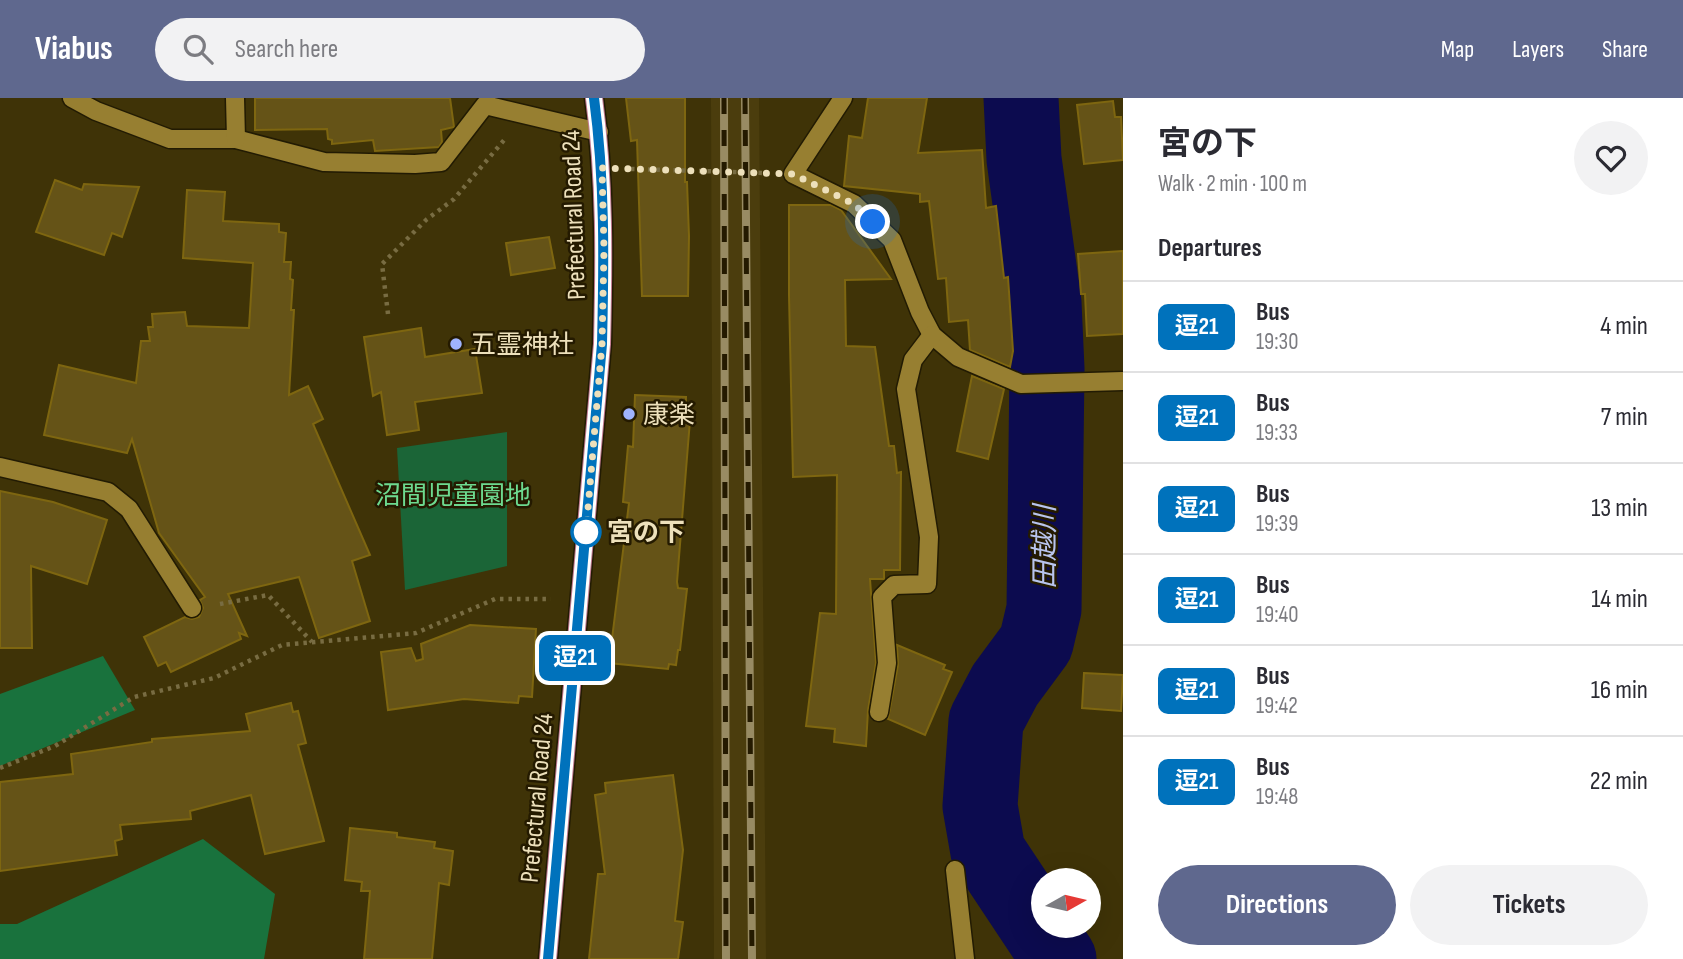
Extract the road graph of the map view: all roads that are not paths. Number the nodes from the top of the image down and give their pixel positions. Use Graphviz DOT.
graph roads {
  1 [pos="72,98"];
  2 [pos="234,98"];
  3 [pos="594,98"];
  4 [pos="843,98"];
  5 [pos="482,101"];
  6 [pos="599,132"];
  7 [pos="236,139"];
  8 [pos="932,335"];
  9 [pos="1123,381"];
  10 [pos="0,467"];
  11 [pos="192,608"];
  12 [pos="879,712"];
  13 [pos="955,870"];
  14 [pos="548,959"];
  15 [pos="965,959"];
  1 -- 7 [label="street"];
  2 -- 7 [label="street"];
  3 -- 6 [label="main road, Prefectural Road 24"];
  4 -- 8 [label="street"];
  5 -- 6 [label="street"];
  5 -- 7 [label="street"];
  6 -- 14 [label="main road, Prefectural Road 24"];
  8 -- 9 [label="street"];
  8 -- 12 [label="street"];
  10 -- 11 [label="street"];
  13 -- 15 [label="street"];
}
